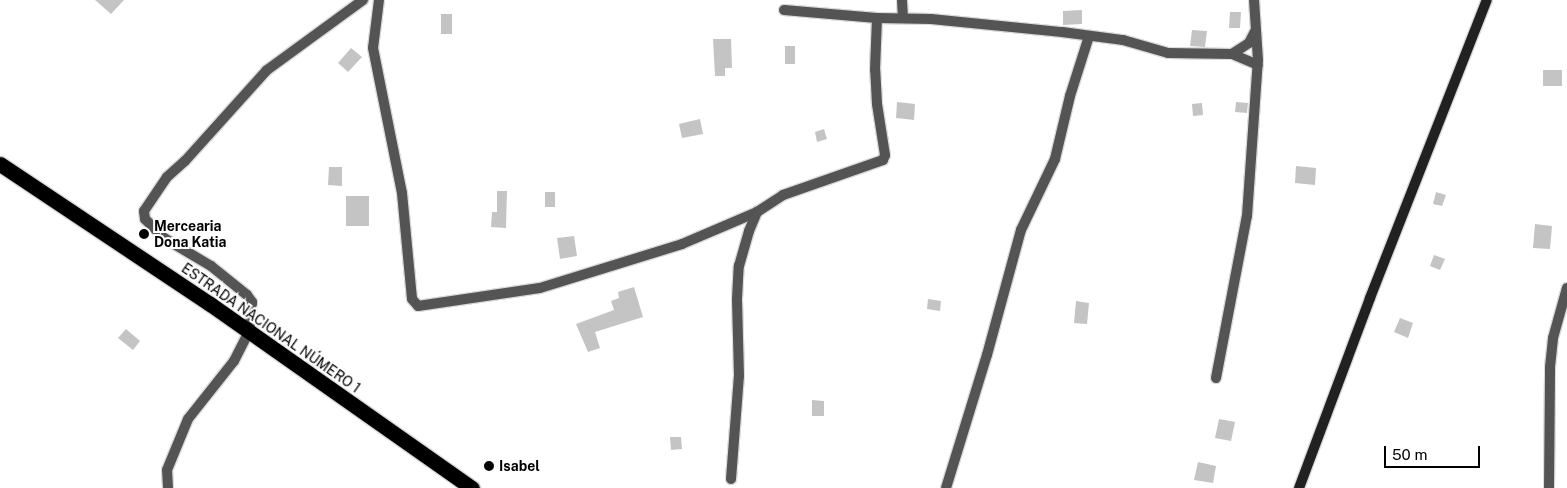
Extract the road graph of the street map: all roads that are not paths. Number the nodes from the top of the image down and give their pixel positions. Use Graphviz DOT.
graph roads {
  1 [pos="364,0"];
  2 [pos="379,0"];
  3 [pos="902,0"];
  4 [pos="1254,0"];
  5 [pos="1487,0"];
  6 [pos="784,10"];
  7 [pos="903,17"];
  8 [pos="877,18"];
  9 [pos="1256,31"];
  10 [pos="1089,36"];
  11 [pos="1232,54"];
  12 [pos="1258,65"];
  13 [pos="0,164"];
  14 [pos="757,212"];
  15 [pos="1567,288"];
  16 [pos="249,332"];
  17 [pos="1216,378"];
  18 [pos="731,479"];
  19 [pos="168,488"];
  20 [pos="472,488"];
  21 [pos="946,488"];
  22 [pos="1299,488"];
  23 [pos="1549,488"];
  1 -- 16 [label="street"];
  2 -- 14 [label="street"];
  3 -- 7 [label="street"];
  4 -- 9 [label="street"];
  5 -- 22 [label="street"];
  6 -- 8 [label="street"];
  7 -- 8 [label="street"];
  7 -- 10 [label="street"];
  8 -- 14 [label="street"];
  9 -- 11 [label="street"];
  9 -- 12 [label="street"];
  10 -- 11 [label="street"];
  10 -- 21 [label="street"];
  11 -- 12 [label="street"];
  12 -- 17 [label="street"];
  13 -- 16 [label="highway, ESTRADA NACIONAL NÚMERO 1"];
  14 -- 18 [label="street"];
  15 -- 23 [label="street"];
  16 -- 19 [label="street"];
  16 -- 20 [label="highway, ESTRADA NACIONAL NÚMERO 1"];
}
